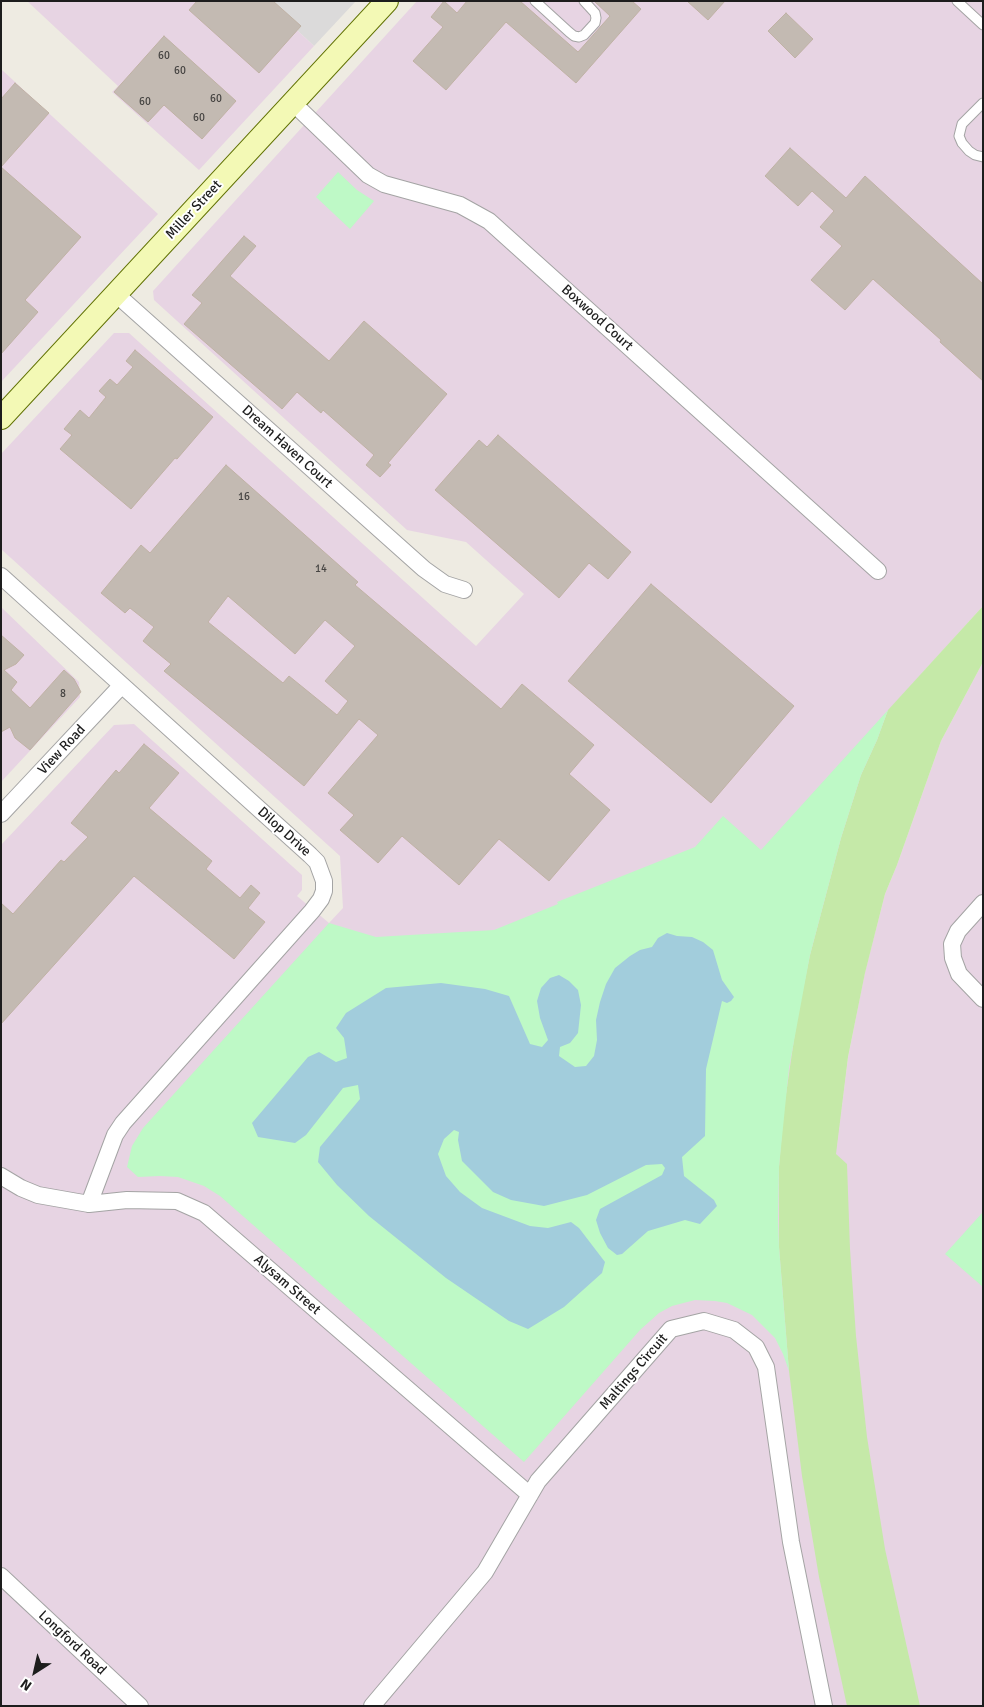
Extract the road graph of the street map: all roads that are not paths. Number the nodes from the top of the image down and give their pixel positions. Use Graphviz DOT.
graph roads {
  1 [pos="387,1"];
  2 [pos="535,1"];
  3 [pos="584,1"];
  4 [pos="957,1"];
  5 [pos="983,24"];
  6 [pos="293,103"];
  7 [pos="983,103"];
  8 [pos="983,157"];
  9 [pos="116,294"];
  10 [pos="1,418"];
  11 [pos="878,571"];
  12 [pos="1,576"];
  13 [pos="464,590"];
  14 [pos="122,685"];
  15 [pos="1,814"];
  16 [pos="983,903"];
  17 [pos="983,999"];
  18 [pos="1,1176"];
  19 [pos="89,1204"];
  20 [pos="530,1495"];
  21 [pos="2,1580"];
  22 [pos="140,1706"];
  23 [pos="372,1706"];
  24 [pos="824,1706"];
  1 -- 6 [label="street, Miller Street"];
  2 -- 3 [label="lane"];
  4 -- 5 [label="lane"];
  6 -- 9 [label="street, Miller Street"];
  6 -- 11 [label="street, Boxwood Court"];
  7 -- 8 [label="lane"];
  9 -- 10 [label="street, Miller Street"];
  9 -- 13 [label="street, Dream Haven Court"];
  12 -- 14 [label="street, Dilop Drive"];
  14 -- 15 [label="street, View Road"];
  14 -- 19 [label="street, Dilop Drive"];
  16 -- 17 [label="street"];
  18 -- 19 [label="street, Alysam Street"];
  19 -- 20 [label="street, Alysam Street"];
  20 -- 23 [label="street, Maltings Circuit"];
  20 -- 24 [label="street, Maltings Circuit"];
  21 -- 22 [label="street, Longford Road"];
}
